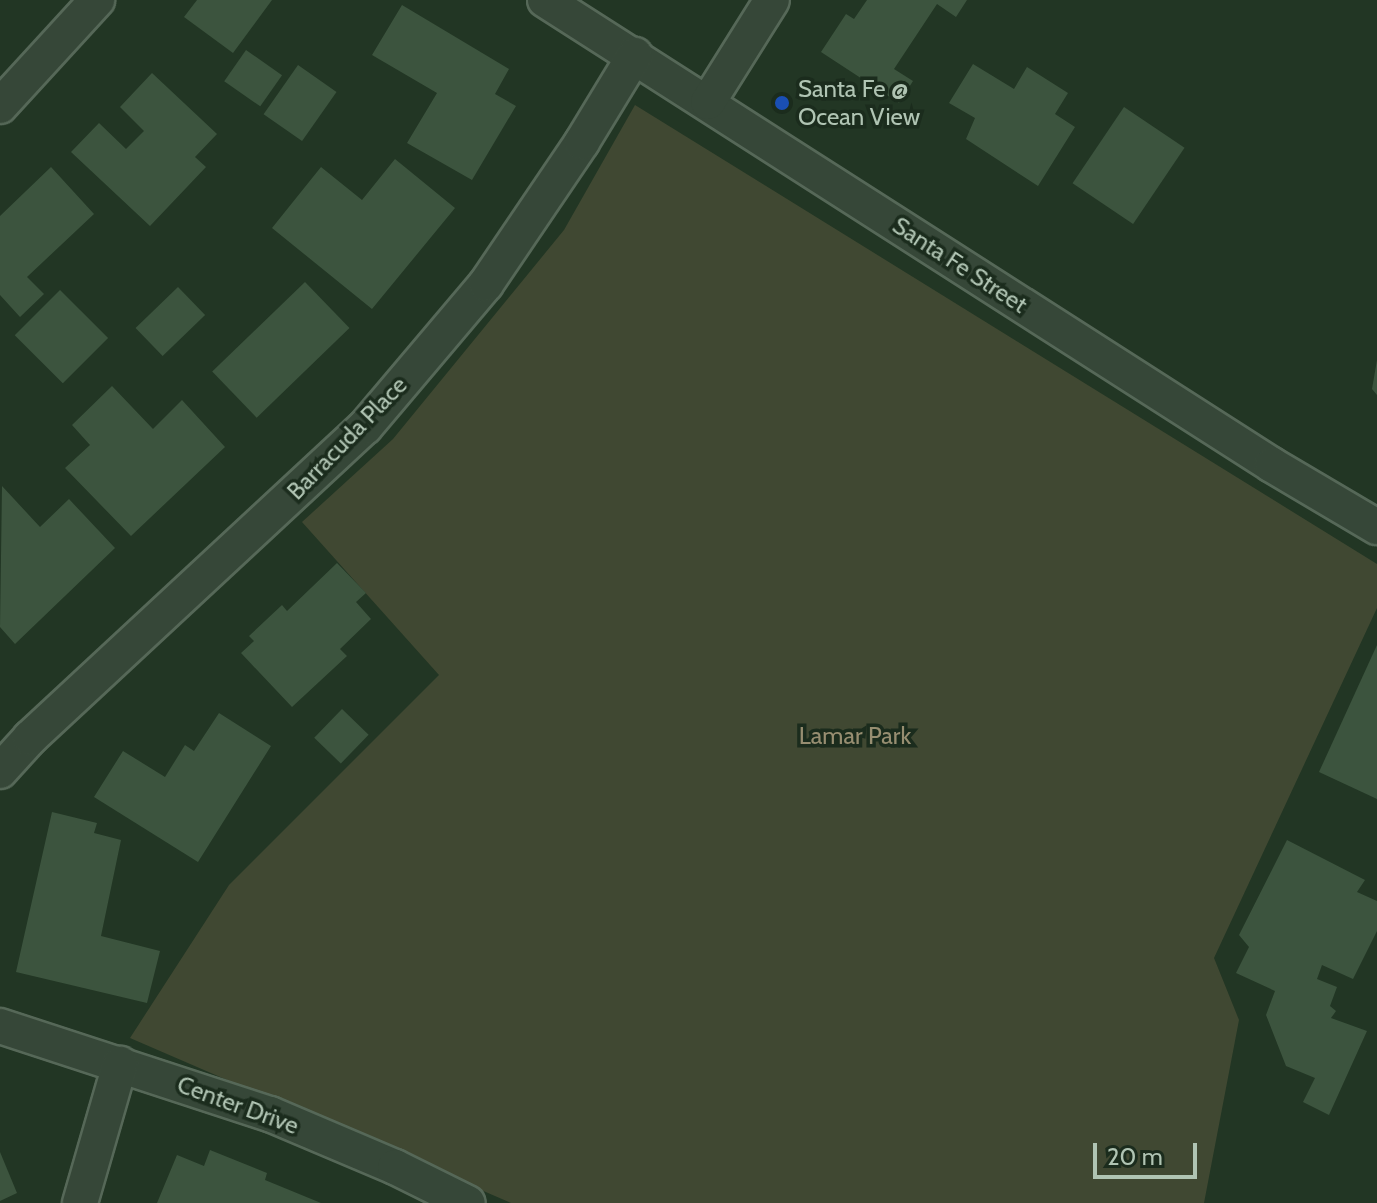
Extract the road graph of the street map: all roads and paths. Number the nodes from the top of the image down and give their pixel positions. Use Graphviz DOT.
graph roads {
  1 [pos="97,0"];
  2 [pos="545,0"];
  3 [pos="772,0"];
  4 [pos="635,55"];
  5 [pos="708,102"];
  6 [pos="0,106"];
  7 [pos="1377,527"];
  8 [pos="0,771"];
  9 [pos="0,1026"];
  10 [pos="120,1064"];
  11 [pos="80,1203"];
  12 [pos="468,1203"];
  1 -- 6 [label="street"];
  2 -- 4 [label="street, Santa Fe Street"];
  3 -- 5 [label="street"];
  4 -- 5 [label="street, Santa Fe Street"];
  4 -- 8 [label="street, Barracuda Place"];
  5 -- 7 [label="street, Santa Fe Street"];
  9 -- 10 [label="street, Center Drive"];
  10 -- 11 [label="street"];
  10 -- 12 [label="street, Center Drive"];
}
